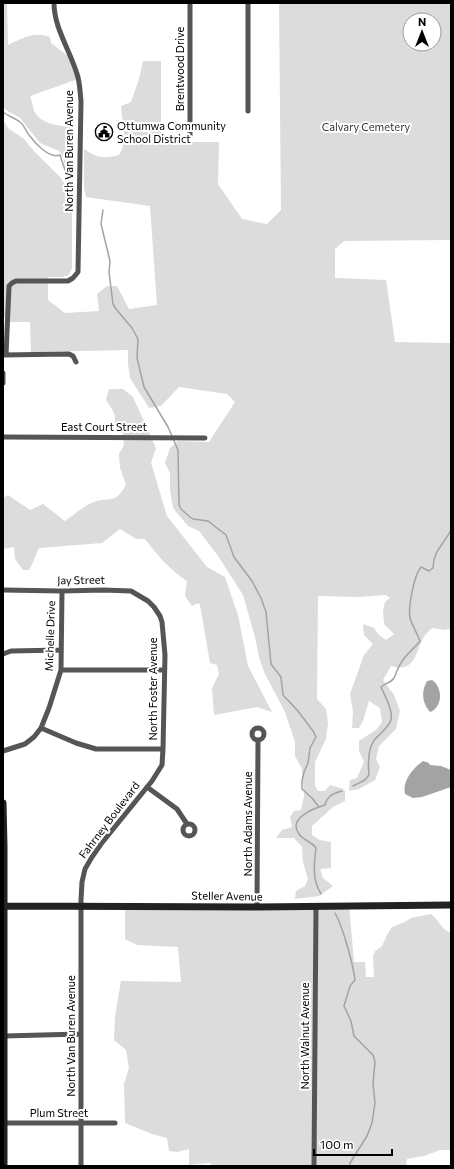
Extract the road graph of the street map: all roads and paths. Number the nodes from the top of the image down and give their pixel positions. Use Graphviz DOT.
graph roads {
  1 [pos="54,3"];
  2 [pos="190,3"];
  3 [pos="248,3"];
  4 [pos="248,111"];
  5 [pos="190,135"];
  6 [pos="5,355"];
  7 [pos="76,362"];
  8 [pos="3,372"];
  9 [pos="3,383"];
  10 [pos="3,437"];
  11 [pos="205,438"];
  12 [pos="3,590"];
  13 [pos="62,591"];
  14 [pos="154,607"];
  15 [pos="61,650"];
  16 [pos="3,654"];
  17 [pos="61,670"];
  18 [pos="164,670"];
  19 [pos="41,728"];
  20 [pos="258,740"];
  21 [pos="163,749"];
  22 [pos="3,751"];
  23 [pos="147,787"];
  24 [pos="3,803"];
  25 [pos="187,824"];
  26 [pos="451,905"];
  27 [pos="4,906"];
  28 [pos="81,906"];
  29 [pos="258,907"];
  30 [pos="316,907"];
  31 [pos="81,1034"];
  32 [pos="3,1036"];
  33 [pos="3,1123"];
  34 [pos="81,1123"];
  35 [pos="115,1123"];
  36 [pos="4,1166"];
  37 [pos="81,1166"];
  38 [pos="314,1166"];
  1 -- 6 [label="street, North Van Buren Avenue"];
  2 -- 5 [label="street, Brentwood Drive"];
  3 -- 4 [label="street"];
  6 -- 7 [label="street"];
  8 -- 9 [label="street"];
  10 -- 11 [label="street, East Court Street"];
  12 -- 13 [label="street, Jay Street"];
  13 -- 14 [label="street, Jay Street"];
  13 -- 15 [label="street, Michelle Drive"];
  14 -- 18 [label="street, North Foster Avenue"];
  15 -- 16 [label="street"];
  15 -- 17 [label="street, Michelle Drive"];
  17 -- 18 [label="street"];
  17 -- 19 [label="street, Michelle Drive"];
  18 -- 21 [label="street, North Foster Avenue"];
  19 -- 21 [label="street"];
  19 -- 22 [label="street, Michelle Drive"];
  20 -- 29 [label="street, North Adams Avenue"];
  21 -- 23 [label="street, Fahrney Boulevard"];
  23 -- 25 [label="street"];
  23 -- 28 [label="street, Fahrney Boulevard"];
  24 -- 27 [label="street"];
  26 -- 30 [label="street, Steller Avenue"];
  27 -- 28 [label="street, Steller Avenue"];
  27 -- 32 [label="street"];
  28 -- 29 [label="street, Steller Avenue"];
  28 -- 31 [label="street, North Van Buren Avenue"];
  29 -- 30 [label="street, Steller Avenue"];
  30 -- 38 [label="street, North Walnut Avenue"];
  31 -- 32 [label="street"];
  31 -- 34 [label="street, North Van Buren Avenue"];
  32 -- 33 [label="street"];
  33 -- 34 [label="street, Plum Street"];
  33 -- 36 [label="street"];
  34 -- 35 [label="street, Plum Street"];
  34 -- 37 [label="street, North Van Buren Avenue"];
}
